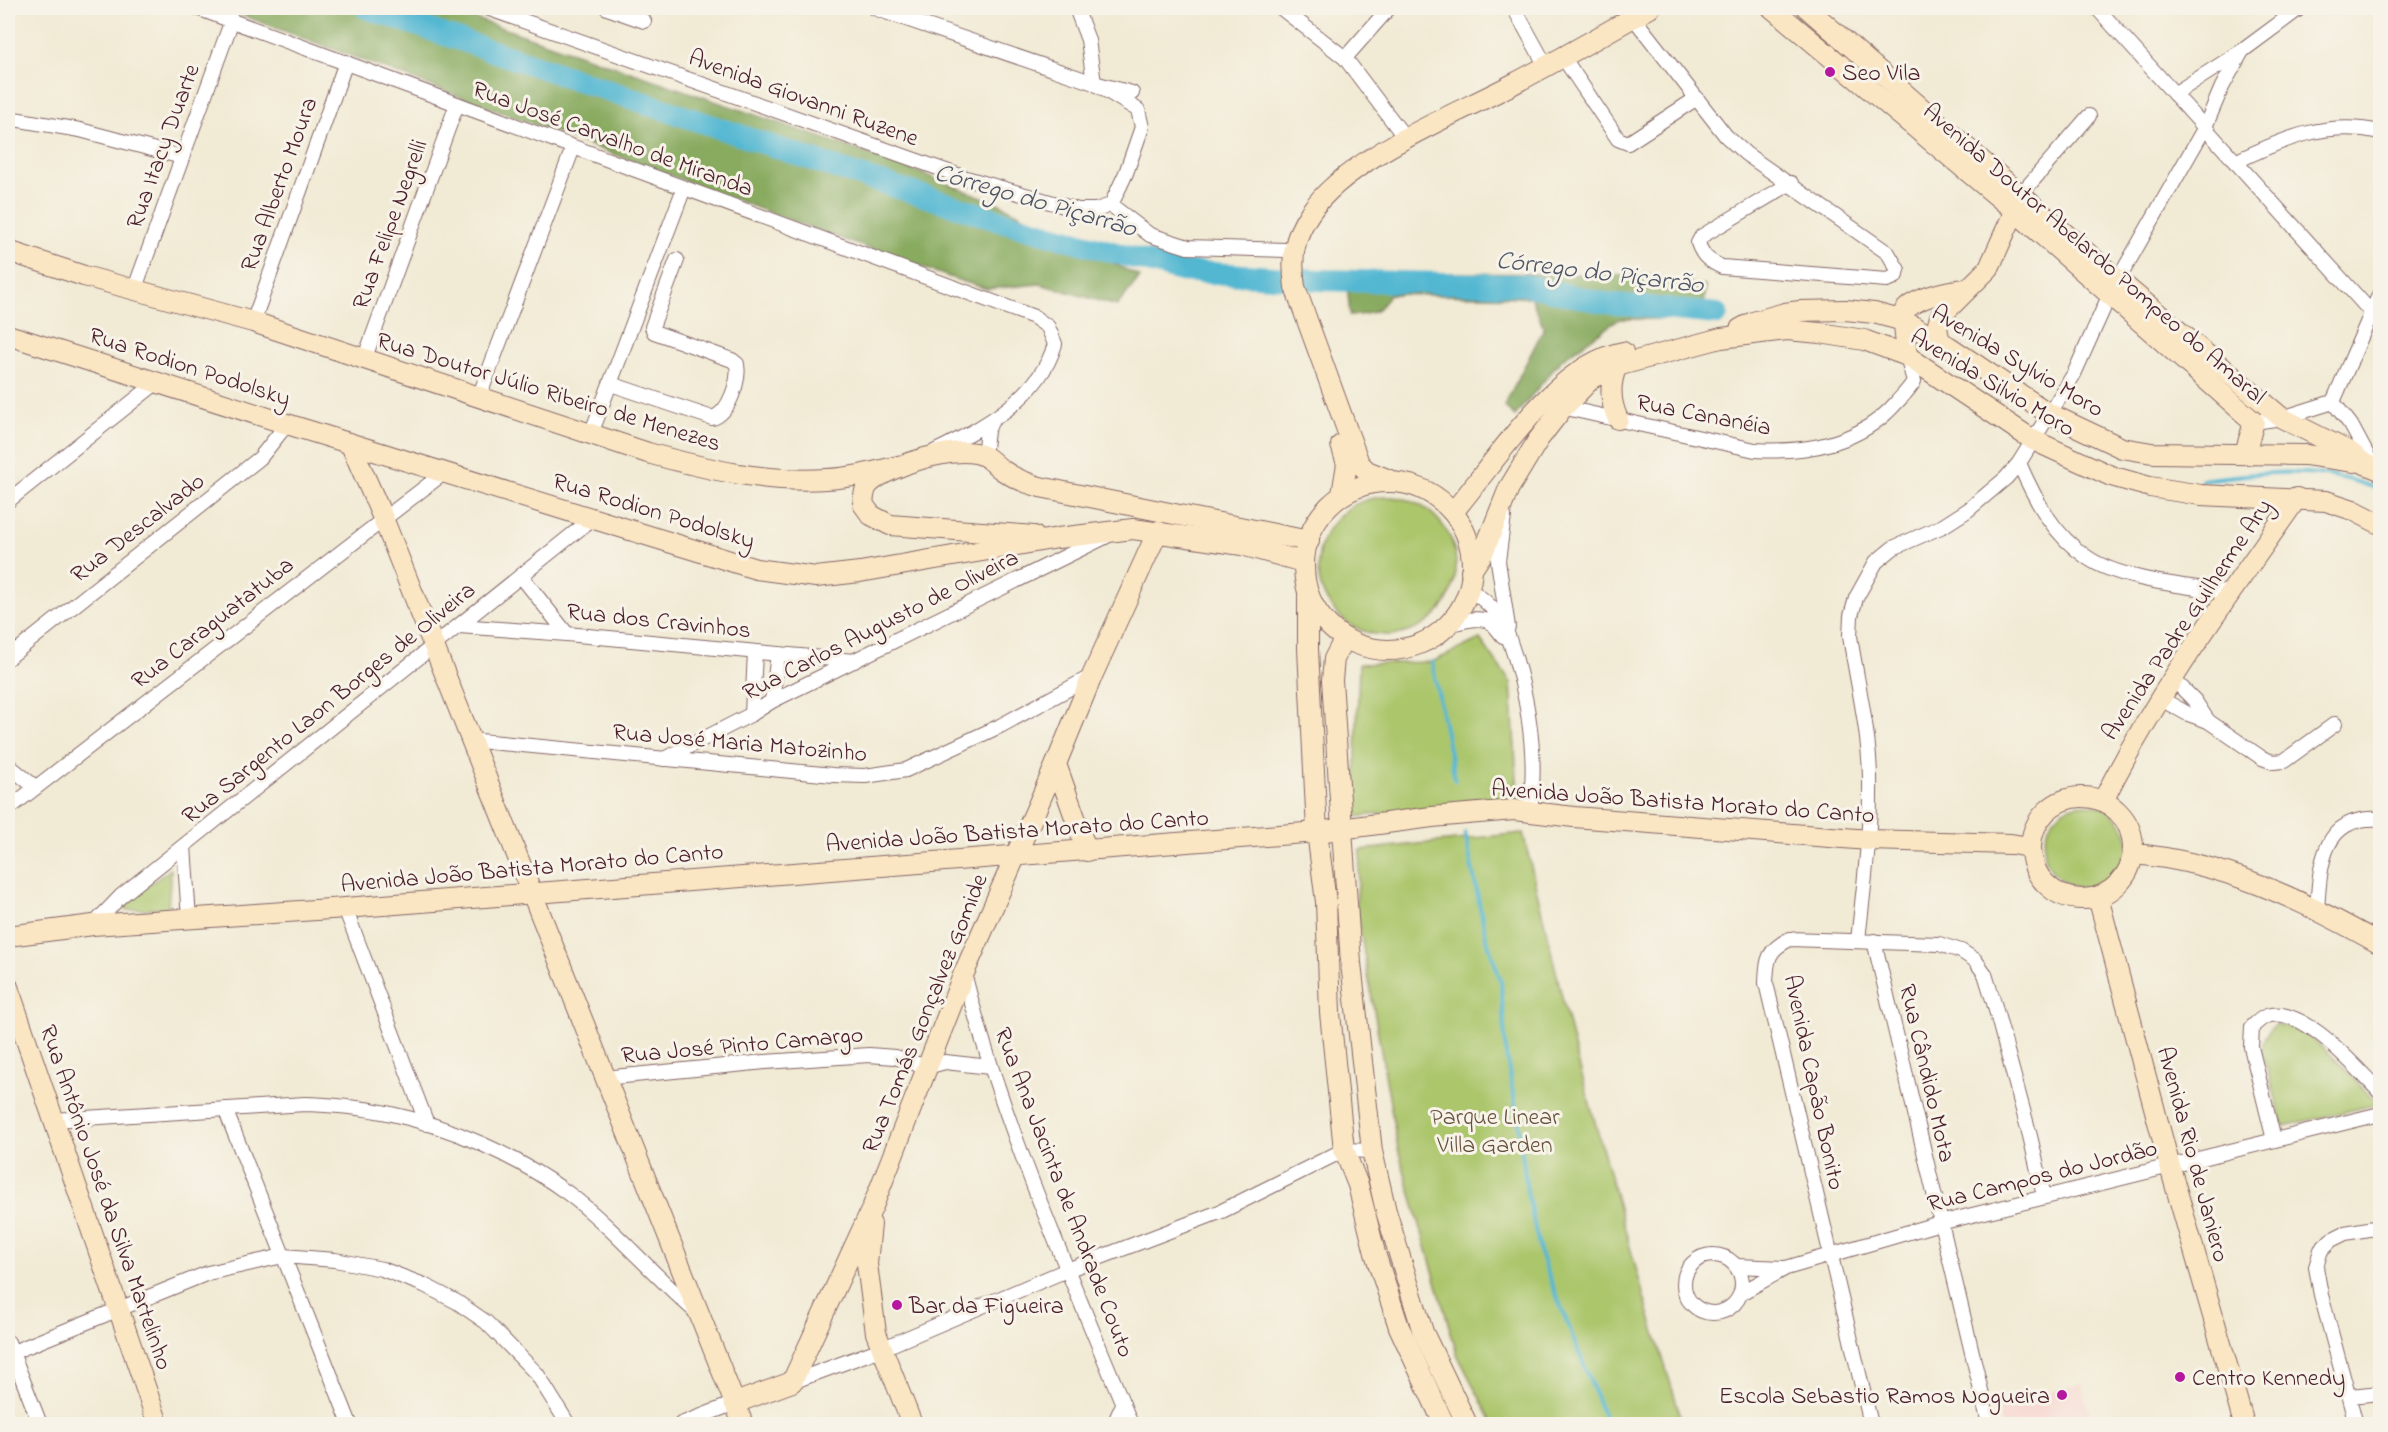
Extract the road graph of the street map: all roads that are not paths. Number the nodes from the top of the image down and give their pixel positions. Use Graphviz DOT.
graph roads {
  1 [pos="197,8"];
  2 [pos="487,8"];
  3 [pos="607,8"];
  4 [pos="874,8"];
  5 [pos="1076,8"];
  6 [pos="1281,8"];
  7 [pos="1389,8"];
  8 [pos="1514,8"];
  9 [pos="1772,8"];
  10 [pos="1807,8"];
  11 [pos="2097,8"];
  12 [pos="2300,8"];
  13 [pos="1638,11"];
  14 [pos="232,20"];
  15 [pos="644,21"];
  16 [pos="2242,51"];
  17 [pos="1345,58"];
  18 [pos="1866,60"];
  19 [pos="1550,61"];
  20 [pos="346,62"];
  21 [pos="1851,75"];
  22 [pos="1094,82"];
  23 [pos="1132,93"];
  24 [pos="2174,94"];
  25 [pos="1697,98"];
  26 [pos="457,104"];
  27 [pos="2089,116"];
  28 [pos="8,118"];
  29 [pos="31,123"];
  30 [pos="2205,127"];
  31 [pos="8,130"];
  32 [pos="2379,130"];
  33 [pos="1404,135"];
  34 [pos="573,148"];
  35 [pos="182,157"];
  36 [pos="2235,162"];
  37 [pos="1791,183"];
  38 [pos="684,188"];
  39 [pos="2018,203"];
  40 [pos="1111,205"];
  41 [pos="8,251"];
  42 [pos="1287,259"];
  43 [pos="677,260"];
  44 [pos="8,266"];
  45 [pos="84,276"];
  46 [pos="1291,287"];
  47 [pos="2114,287"];
  48 [pos="135,288"];
  49 [pos="1969,289"];
  50 [pos="2380,293"];
  51 [pos="1013,309"];
  52 [pos="2376,317"];
  53 [pos="1904,321"];
  54 [pos="253,322"];
  55 [pos="8,335"];
  56 [pos="1721,338"];
  57 [pos="1940,342"];
  58 [pos="1653,355"];
  59 [pos="1907,356"];
  60 [pos="364,360"];
  61 [pos="1617,366"];
  62 [pos="156,383"];
  63 [pos="611,384"];
  64 [pos="479,398"];
  65 [pos="2333,402"];
  66 [pos="1555,404"];
  67 [pos="2048,412"];
  68 [pos="2282,418"];
  69 [pos="1618,419"];
  70 [pos="992,420"];
  71 [pos="2254,422"];
  72 [pos="287,424"];
  73 [pos="591,434"];
  74 [pos="2033,440"];
  75 [pos="350,443"];
  76 [pos="2245,453"];
  77 [pos="984,455"];
  78 [pos="2019,464"];
  79 [pos="903,465"];
  80 [pos="2373,467"];
  81 [pos="445,472"];
  82 [pos="1392,481"];
  83 [pos="1509,488"];
  84 [pos="1342,494"];
  85 [pos="2297,498"];
  86 [pos="8,501"];
  87 [pos="1453,512"];
  88 [pos="383,518"];
  89 [pos="594,518"];
  90 [pos="2380,524"];
  91 [pos="1117,531"];
  92 [pos="1158,531"];
  93 [pos="1058,538"];
  94 [pos="1309,541"];
  95 [pos="1303,561"];
  96 [pos="521,576"];
  97 [pos="1470,580"];
  98 [pos="2230,593"];
  99 [pos="1308,595"];
  100 [pos="1448,625"];
  101 [pos="459,626"];
  102 [pos="567,633"];
  103 [pos="1345,638"];
  104 [pos="1511,644"];
  105 [pos="432,646"];
  106 [pos="755,652"];
  107 [pos="778,654"];
  108 [pos="8,658"];
  109 [pos="854,661"];
  110 [pos="1092,676"];
  111 [pos="2172,678"];
  112 [pos="2159,698"];
  113 [pos="772,702"];
  114 [pos="752,714"];
  115 [pos="2208,721"];
  116 [pos="2335,724"];
  117 [pos="469,740"];
  118 [pos="664,759"];
  119 [pos="8,765"];
  120 [pos="1056,765"];
  121 [pos="35,787"];
  122 [pos="2103,801"];
  123 [pos="8,809"];
  124 [pos="1530,812"];
  125 [pos="2380,819"];
  126 [pos="1342,830"];
  127 [pos="1317,832"];
  128 [pos="1869,840"];
  129 [pos="184,846"];
  130 [pos="2029,847"];
  131 [pos="1087,851"];
  132 [pos="2133,854"];
  133 [pos="1017,855"];
  134 [pos="530,893"];
  135 [pos="2098,897"];
  136 [pos="345,908"];
  137 [pos="2317,910"];
  138 [pos="189,920"];
  139 [pos="93,925"];
  140 [pos="8,936"];
  141 [pos="1858,940"];
  142 [pos="1874,941"];
  143 [pos="2380,944"];
  144 [pos="964,973"];
  145 [pos="8,987"];
  146 [pos="990,1066"];
  147 [pos="927,1067"];
  148 [pos="604,1078"];
  149 [pos="2380,1092"];
  150 [pos="225,1109"];
  151 [pos="2380,1114"];
  152 [pos="53,1120"];
  153 [pos="427,1124"];
  154 [pos="2274,1140"];
  155 [pos="1344,1150"];
  156 [pos="1372,1150"];
  157 [pos="2170,1167"];
  158 [pos="2044,1196"];
  159 [pos="873,1206"];
  160 [pos="1940,1223"];
  161 [pos="2380,1227"];
  162 [pos="1832,1255"];
  163 [pos="283,1256"];
  164 [pos="1736,1266"];
  165 [pos="1786,1268"];
  166 [pos="1067,1270"];
  167 [pos="1741,1293"];
  168 [pos="118,1308"];
  169 [pos="702,1318"];
  170 [pos="9,1349"];
  171 [pos="881,1349"];
  172 [pos="792,1382"];
  173 [pos="2380,1392"];
  174 [pos="2350,1396"];
  175 [pos="735,1403"];
  176 [pos="1123,1404"];
  177 [pos="40,1425"];
  178 [pos="158,1425"];
  179 [pos="350,1425"];
  180 [pos="568,1425"];
  181 [pos="681,1425"];
  182 [pos="743,1425"];
  183 [pos="912,1425"];
  184 [pos="1114,1425"];
  185 [pos="1131,1425"];
  186 [pos="1444,1425"];
  187 [pos="1467,1425"];
  188 [pos="1871,1425"];
  189 [pos="1989,1425"];
  190 [pos="2244,1425"];
  191 [pos="2356,1425"];
  1 -- 14 [label="street, Rua José Carvalho de Miranda"];
  2 -- 40 [label="street, Avenida Giovanni Ruzene"];
  3 -- 15 [label="street"];
  4 -- 22 [label="street"];
  5 -- 22 [label="street"];
  6 -- 17 [label="street"];
  7 -- 17 [label="street"];
  8 -- 19 [label="street"];
  9 -- 21 [label="street, Avenida Doutor Abelardo Pompeo do Amaral"];
  10 -- 18 [label="street, Avenida Doutor Abelardo Pompeo do Amaral"];
  11 -- 24 [label="street"];
  12 -- 16 [label="street"];
  13 -- 19 [label="street"];
  13 -- 25 [label="street"];
  14 -- 20 [label="street, Rua José Carvalho de Miranda"];
  14 -- 35 [label="street, Rua Itacy Duarte"];
  16 -- 24 [label="street"];
  16 -- 30 [label="street"];
  17 -- 33 [label="street"];
  18 -- 21 [label="street"];
  18 -- 39 [label="street, Avenida Doutor Abelardo Pompeo do Amaral"];
  19 -- 25 [label="street"];
  19 -- 33 [label="street"];
  20 -- 26 [label="street, Rua José Carvalho de Miranda"];
  20 -- 54 [label="street, Rua Alberto Moura"];
  21 -- 39 [label="street, Avenida Doutor Abelardo Pompeo do Amaral"];
  22 -- 23 [label="street"];
  22 -- 40 [label="street"];
  24 -- 30 [label="street"];
  25 -- 37 [label="street"];
  26 -- 34 [label="street, Rua José Carvalho de Miranda"];
  26 -- 60 [label="street, Rua Felipe Negrelli"];
  27 -- 39 [label="street"];
  28 -- 29 [label="street"];
  29 -- 31 [label="street"];
  29 -- 35 [label="street"];
  30 -- 36 [label="street"];
  30 -- 47 [label="street"];
  32 -- 36 [label="street"];
  33 -- 42 [label="street"];
  34 -- 38 [label="street, Rua José Carvalho de Miranda"];
  34 -- 64 [label="street"];
  35 -- 48 [label="street, Rua Itacy Duarte"];
  36 -- 52 [label="street"];
  37 -- 37 [label="street"];
  38 -- 51 [label="street, Rua José Carvalho de Miranda"];
  38 -- 63 [label="street"];
  39 -- 47 [label="street, Avenida Doutor Abelardo Pompeo do Amaral"];
  39 -- 49 [label="street"];
  40 -- 42 [label="street"];
  41 -- 45 [label="street, Rua Doutor Júlio Ribeiro de Menezes"];
  42 -- 46 [label="street"];
  43 -- 63 [label="street"];
  44 -- 45 [label="street"];
  45 -- 48 [label="street, Rua Doutor Júlio Ribeiro de Menezes"];
  46 -- 82 [label="street"];
  46 -- 84 [label="street"];
  47 -- 67 [label="street"];
  47 -- 68 [label="street, Avenida Doutor Abelardo Pompeo do Amaral"];
  47 -- 71 [label="street, Avenida Doutor Abelardo Pompeo do Amaral"];
  48 -- 54 [label="street, Rua Doutor Júlio Ribeiro de Menezes"];
  49 -- 53 [label="street"];
  49 -- 57 [label="street"];
  50 -- 52 [label="street"];
  51 -- 70 [label="street, Rua Doutor Júlio Ribeiro de Menezes"];
  52 -- 65 [label="street"];
  53 -- 56 [label="street, Avenida Sylvio Moro"];
  53 -- 57 [label="street, Avenida Sylvio Moro"];
  53 -- 59 [label="street"];
  54 -- 60 [label="street, Rua Doutor Júlio Ribeiro de Menezes"];
  55 -- 62 [label="street, Rua Rodion Podolsky"];
  56 -- 58 [label="street, Avenida Silvio Moro"];
  56 -- 59 [label="street, Avenida Silvio Moro"];
  57 -- 67 [label="street, Avenida Sylvio Moro"];
  58 -- 61 [label="street, Avenida Silvio Moro"];
  58 -- 66 [label="street"];
  59 -- 69 [label="street, Rua Cananéia"];
  59 -- 74 [label="street, Avenida Silvio Moro"];
  60 -- 64 [label="street, Rua Doutor Júlio Ribeiro de Menezes"];
  61 -- 66 [label="street, Avenida Silvio Moro"];
  61 -- 69 [label="street"];
  62 -- 72 [label="street, Rua Rodion Podolsky"];
  62 -- 86 [label="street"];
  63 -- 73 [label="street"];
  64 -- 73 [label="street, Rua Doutor Júlio Ribeiro de Menezes"];
  65 -- 68 [label="street"];
  65 -- 80 [label="street"];
  66 -- 69 [label="street, Rua Cananéia"];
  66 -- 83 [label="street, Avenida Silvio Moro"];
  66 -- 87 [label="street"];
  67 -- 74 [label="street"];
  67 -- 76 [label="street, Avenida Sylvio Moro"];
  68 -- 71 [label="street"];
  68 -- 80 [label="street, Avenida Doutor Abelardo Pompeo do Amaral"];
  70 -- 77 [label="street"];
  70 -- 79 [label="street, Rua Doutor Júlio Ribeiro de Menezes"];
  71 -- 76 [label="street, Avenida Doutor Abelardo Pompeo do Amaral"];
  72 -- 75 [label="street, Rua Rodion Podolsky"];
  72 -- 108 [label="street, Rua Descalvado"];
  73 -- 79 [label="street, Rua Doutor Júlio Ribeiro de Menezes"];
  74 -- 78 [label="street"];
  74 -- 85 [label="street, Avenida Silvio Moro"];
  75 -- 81 [label="street, Rua Rodion Podolsky"];
  75 -- 88 [label="street"];
  76 -- 80 [label="street, Avenida Sylvio Moro"];
  77 -- 79 [label="street"];
  77 -- 94 [label="street"];
  78 -- 98 [label="street"];
  78 -- 128 [label="street"];
  79 -- 93 [label="street"];
  81 -- 88 [label="street, Rua Caraguatatuba"];
  81 -- 89 [label="street, Rua Rodion Podolsky"];
  82 -- 84 [label="street"];
  82 -- 87 [label="street"];
  83 -- 97 [label="street, Avenida Silvio Moro"];
  83 -- 104 [label="street"];
  84 -- 94 [label="street"];
  85 -- 90 [label="street, Avenida Silvio Moro"];
  85 -- 98 [label="street, Avenida Padre Guilherme Ary"];
  87 -- 97 [label="street"];
  88 -- 105 [label="street"];
  88 -- 121 [label="street, Rua Caraguatatuba"];
  89 -- 93 [label="street, Rua Rodion Podolsky"];
  89 -- 96 [label="street, Rua Sargento Laon Borges de Oliveira"];
  91 -- 92 [label="street, Rua Rodion Podolsky"];
  91 -- 93 [label="street, Rua Rodion Podolsky"];
  91 -- 109 [label="street, Rua Carlos Augusto de Oliveira"];
  92 -- 95 [label="street, Rua Rodion Podolsky"];
  92 -- 110 [label="street, Rua Tomás Gonçalvez Gomide"];
  94 -- 95 [label="street"];
  95 -- 99 [label="street"];
  96 -- 101 [label="street, Rua Sargento Laon Borges de Oliveira"];
  96 -- 102 [label="street"];
  97 -- 100 [label="street"];
  97 -- 104 [label="street"];
  98 -- 111 [label="street, Avenida Padre Guilherme Ary"];
  99 -- 103 [label="street"];
  99 -- 127 [label="street"];
  100 -- 103 [label="street"];
  100 -- 104 [label="street"];
  101 -- 102 [label="street, Rua dos Cravinhos"];
  101 -- 105 [label="street, Rua Sargento Laon Borges de Oliveira"];
  102 -- 106 [label="street, Rua dos Cravinhos"];
  103 -- 126 [label="street"];
  104 -- 124 [label="street"];
  105 -- 117 [label="street"];
  105 -- 129 [label="street, Rua Sargento Laon Borges de Oliveira"];
  106 -- 107 [label="street, Rua dos Cravinhos"];
  106 -- 114 [label="street"];
  107 -- 109 [label="street, Rua dos Cravinhos"];
  107 -- 113 [label="street"];
  109 -- 113 [label="street, Rua Carlos Augusto de Oliveira"];
  110 -- 118 [label="street, Rua José Maria Matozinho"];
  110 -- 120 [label="street, Rua Tomás Gonçalvez Gomide"];
  111 -- 112 [label="street, Avenida Padre Guilherme Ary"];
  111 -- 115 [label="street"];
  112 -- 115 [label="street"];
  112 -- 122 [label="street, Avenida Padre Guilherme Ary"];
  113 -- 114 [label="street, Rua Carlos Augusto de Oliveira"];
  114 -- 118 [label="street, Rua Carlos Augusto de Oliveira"];
  115 -- 116 [label="street"];
  117 -- 118 [label="street, Rua José Maria Matozinho"];
  117 -- 134 [label="street"];
  119 -- 121 [label="street"];
  120 -- 131 [label="street"];
  120 -- 133 [label="street, Rua Tomás Gonçalvez Gomide"];
  121 -- 123 [label="street, Rua Caraguatatuba"];
  122 -- 130 [label="street"];
  122 -- 132 [label="street"];
  124 -- 126 [label="street, Avenida João Batista Morato do Canto"];
  124 -- 128 [label="street, Avenida João Batista Morato do Canto"];
  125 -- 137 [label="street"];
  126 -- 127 [label="street, Avenida João Batista Morato do Canto"];
  126 -- 156 [label="street"];
  127 -- 131 [label="street, Avenida João Batista Morato do Canto"];
  127 -- 155 [label="street"];
  128 -- 130 [label="street, Avenida João Batista Morato do Canto"];
  128 -- 141 [label="street"];
  129 -- 138 [label="street"];
  129 -- 139 [label="street, Rua Sargento Laon Borges de Oliveira"];
  130 -- 135 [label="street"];
  131 -- 133 [label="street, Avenida João Batista Morato do Canto"];
  132 -- 135 [label="street"];
  132 -- 137 [label="street"];
  133 -- 134 [label="street, Avenida João Batista Morato do Canto"];
  133 -- 144 [label="street, Rua Tomás Gonçalvez Gomide"];
  134 -- 136 [label="street, Avenida João Batista Morato do Canto"];
  134 -- 148 [label="street"];
  135 -- 157 [label="street, Avenida Rio de Janiero"];
  136 -- 138 [label="street, Avenida João Batista Morato do Canto"];
  136 -- 153 [label="street"];
  137 -- 143 [label="street"];
  138 -- 139 [label="street, Avenida João Batista Morato do Canto"];
  139 -- 140 [label="street, Avenida João Batista Morato do Canto"];
  141 -- 142 [label="street, Avenida Capão Bonito"];
  141 -- 162 [label="street, Avenida Capão Bonito"];
  142 -- 158 [label="street, Avenida Capão Bonito"];
  142 -- 160 [label="street, Rua Cândido Mota"];
  144 -- 146 [label="street, Rua Ana Jacinta de Andrade Couto"];
  144 -- 147 [label="street, Rua Tomás Gonçalvez Gomide"];
  145 -- 152 [label="street, Rua Antônio José da Silva Martelinho"];
  146 -- 147 [label="street, Rua José Pinto Camargo"];
  146 -- 166 [label="street, Rua Ana Jacinta de Andrade Couto"];
  147 -- 148 [label="street, Rua José Pinto Camargo"];
  147 -- 159 [label="street, Rua Tomás Gonçalvez Gomide"];
  148 -- 169 [label="street"];
  149 -- 154 [label="street"];
  150 -- 152 [label="street"];
  150 -- 153 [label="street"];
  150 -- 163 [label="street"];
  151 -- 154 [label="street, Rua Campos do Jordão"];
  152 -- 168 [label="street, Rua Antônio José da Silva Martelinho"];
  153 -- 169 [label="street"];
  154 -- 157 [label="street, Rua Campos do Jordão"];
  155 -- 156 [label="street"];
  155 -- 166 [label="street"];
  155 -- 186 [label="street"];
  156 -- 187 [label="street"];
  157 -- 158 [label="street, Rua Campos do Jordão"];
  157 -- 190 [label="street, Avenida Rio de Janiero"];
  158 -- 160 [label="street, Rua Campos do Jordão"];
  159 -- 171 [label="street"];
  159 -- 172 [label="street, Rua Tomás Gonçalvez Gomide"];
  160 -- 162 [label="street, Rua Campos do Jordão"];
  160 -- 189 [label="street, Rua Cândido Mota"];
  161 -- 174 [label="street"];
  162 -- 165 [label="street, Rua Campos do Jordão"];
  162 -- 188 [label="street, Avenida Capão Bonito"];
  163 -- 168 [label="street"];
  163 -- 179 [label="street"];
  163 -- 180 [label="street"];
  164 -- 165 [label="street, Rua Campos do Jordão"];
  164 -- 167 [label="street"];
  164 -- 167 [label="street"];
  165 -- 167 [label="street, Rua Campos do Jordão"];
  166 -- 171 [label="street"];
  166 -- 176 [label="street, Rua Ana Jacinta de Andrade Couto"];
  168 -- 170 [label="street"];
  168 -- 178 [label="street, Rua Antônio José da Silva Martelinho"];
  169 -- 175 [label="street"];
  170 -- 177 [label="street"];
  171 -- 172 [label="street"];
  171 -- 183 [label="street"];
  172 -- 175 [label="street"];
  173 -- 174 [label="street"];
  174 -- 191 [label="street"];
  175 -- 181 [label="street"];
  175 -- 182 [label="street"];
  176 -- 184 [label="street"];
  176 -- 185 [label="street, Rua Ana Jacinta de Andrade Couto"];
}
